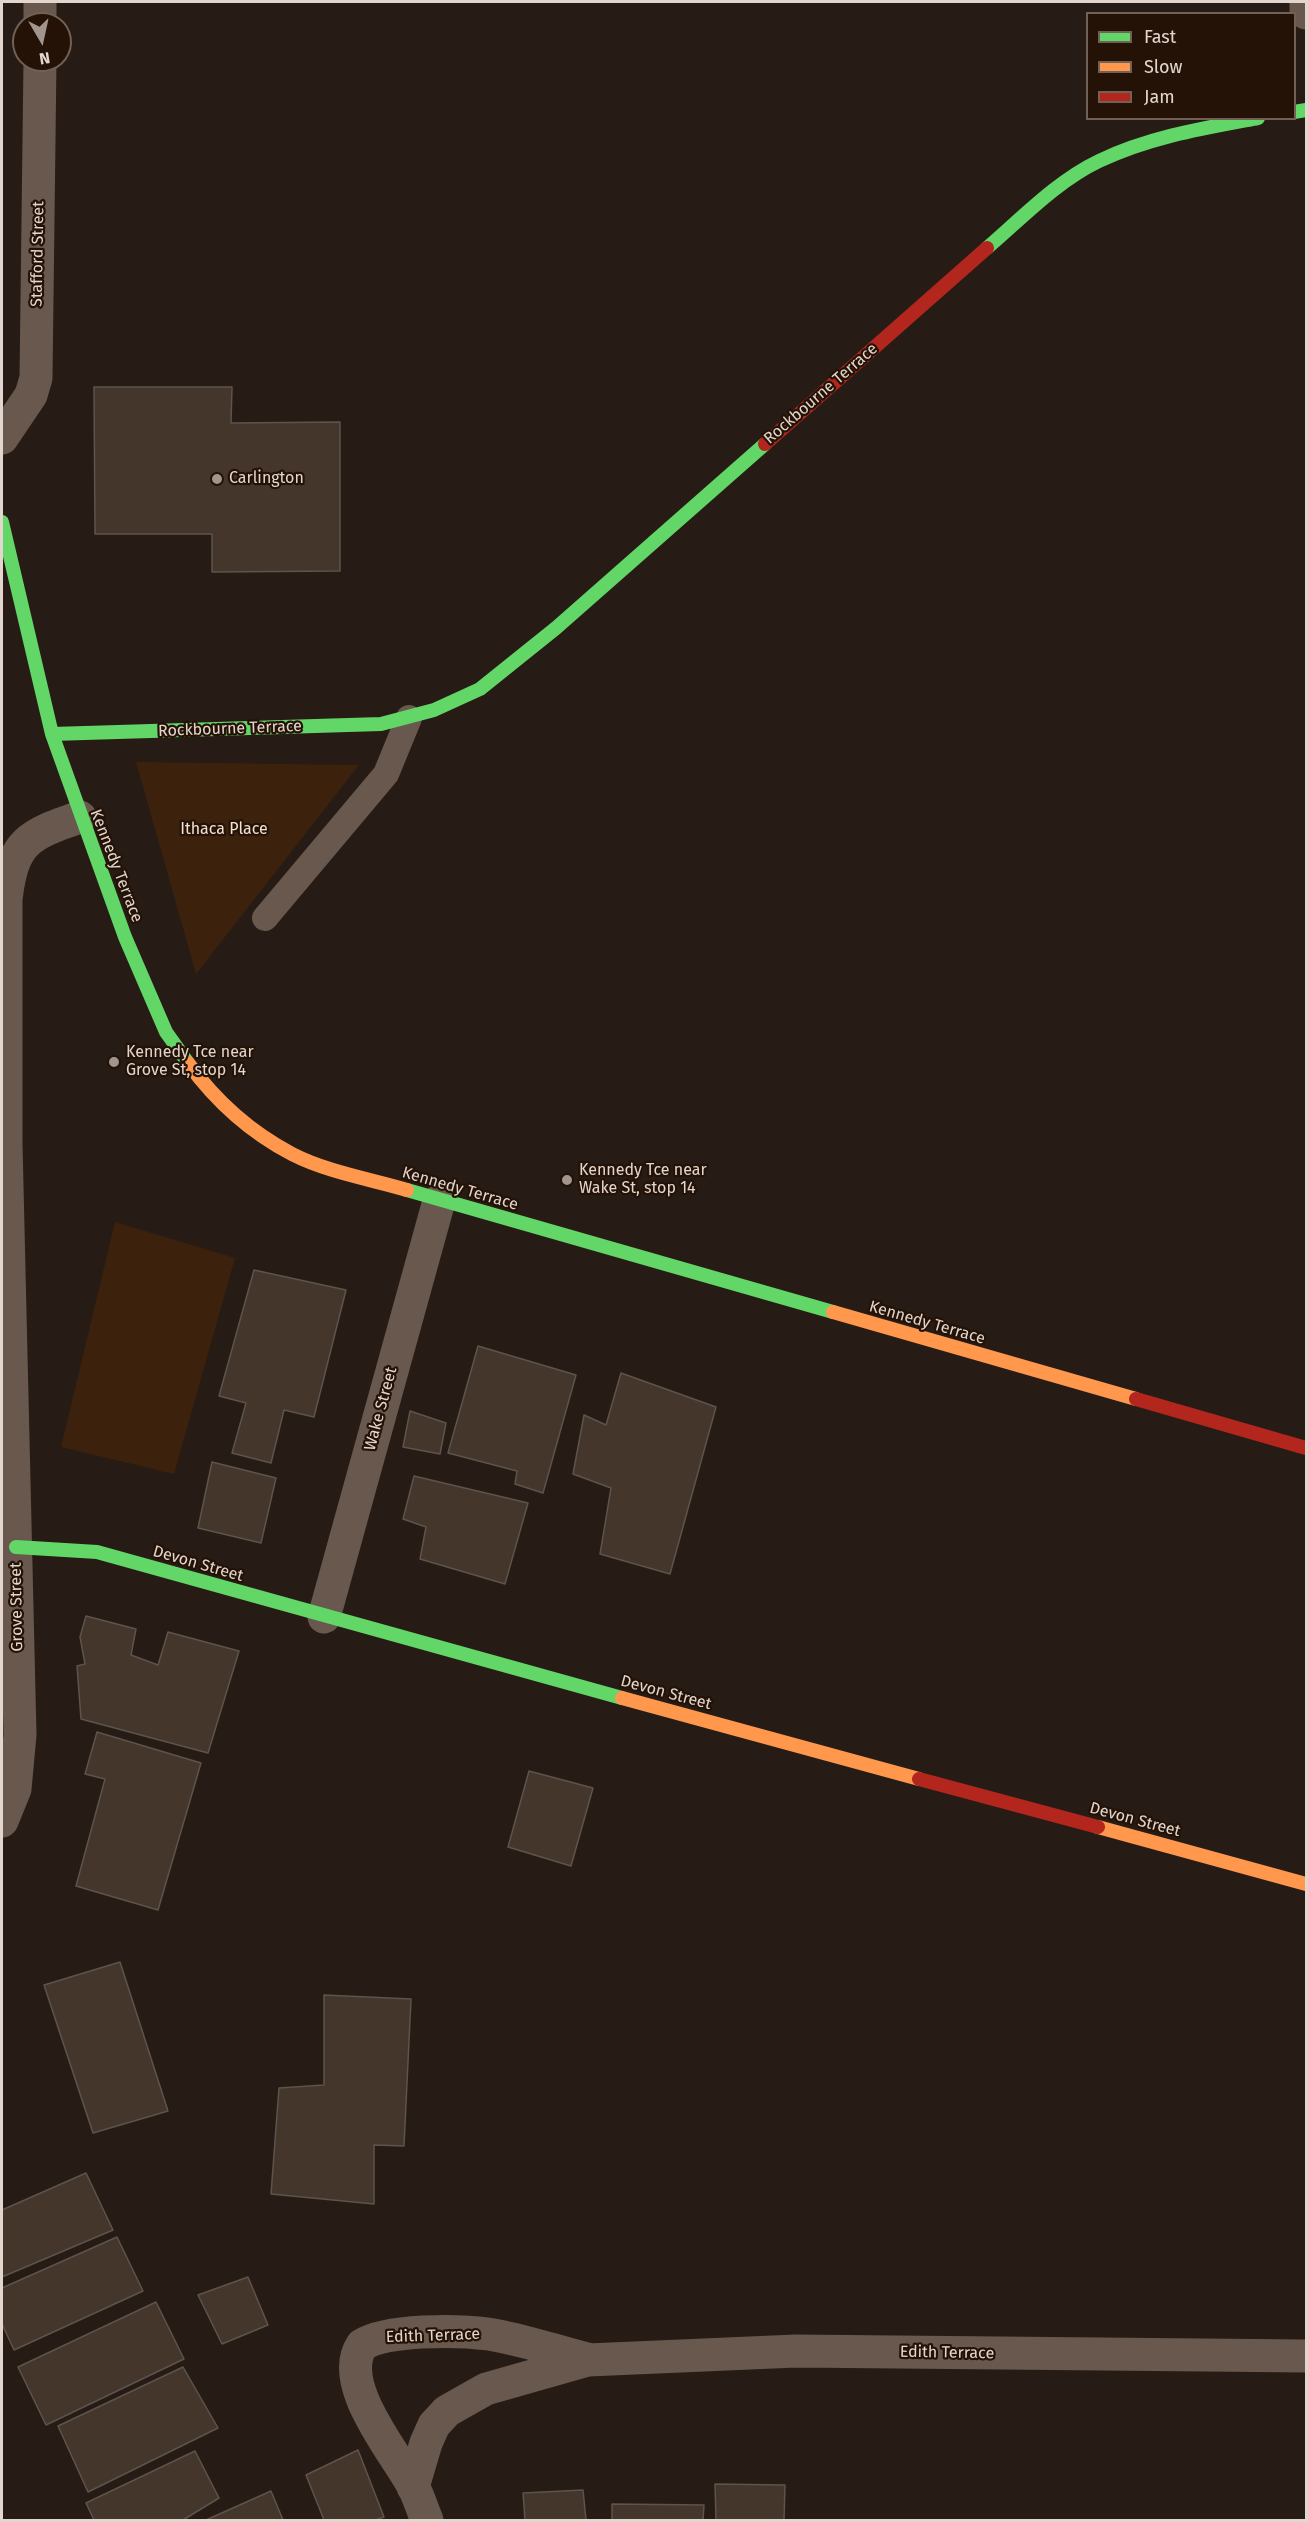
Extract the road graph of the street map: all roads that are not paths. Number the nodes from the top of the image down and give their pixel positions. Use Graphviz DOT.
graph roads {
  1 [pos="1306,2"];
  2 [pos="1306,13"];
  3 [pos="40,72"];
  4 [pos="1247,120"];
  5 [pos="2,438"];
  6 [pos="2,522"];
  7 [pos="409,718"];
  8 [pos="52,734"];
  9 [pos="80,817"];
  10 [pos="265,918"];
  11 [pos="439,1201"];
  12 [pos="1306,1448"];
  13 [pos="16,1547"];
  14 [pos="324,1617"];
  15 [pos="2,1821"];
  16 [pos="1306,1884"];
  17 [pos="1306,2356"];
  18 [pos="588,2360"];
  19 [pos="413,2487"];
  20 [pos="427,2520"];
  1 -- 2 [label="street"];
  3 -- 5 [label="street, Stafford Street"];
  4 -- 7 [label="street, Rockbourne Terrace"];
  6 -- 8 [label="street, Kennedy Terrace"];
  7 -- 8 [label="street, Rockbourne Terrace"];
  7 -- 10 [label="lane"];
  8 -- 9 [label="street, Kennedy Terrace"];
  9 -- 11 [label="street, Kennedy Terrace"];
  9 -- 13 [label="street, Grove Street"];
  11 -- 12 [label="street, Kennedy Terrace"];
  11 -- 14 [label="street, Wake Street"];
  13 -- 14 [label="street, Devon Street"];
  13 -- 15 [label="street, Grove Street"];
  14 -- 16 [label="street, Devon Street"];
  17 -- 18 [label="street, Edith Terrace"];
  18 -- 19 [label="street, Edith Terrace"];
  18 -- 19 [label="street, Edith Terrace"];
  19 -- 20 [label="street, Edith Terrace"];
}
